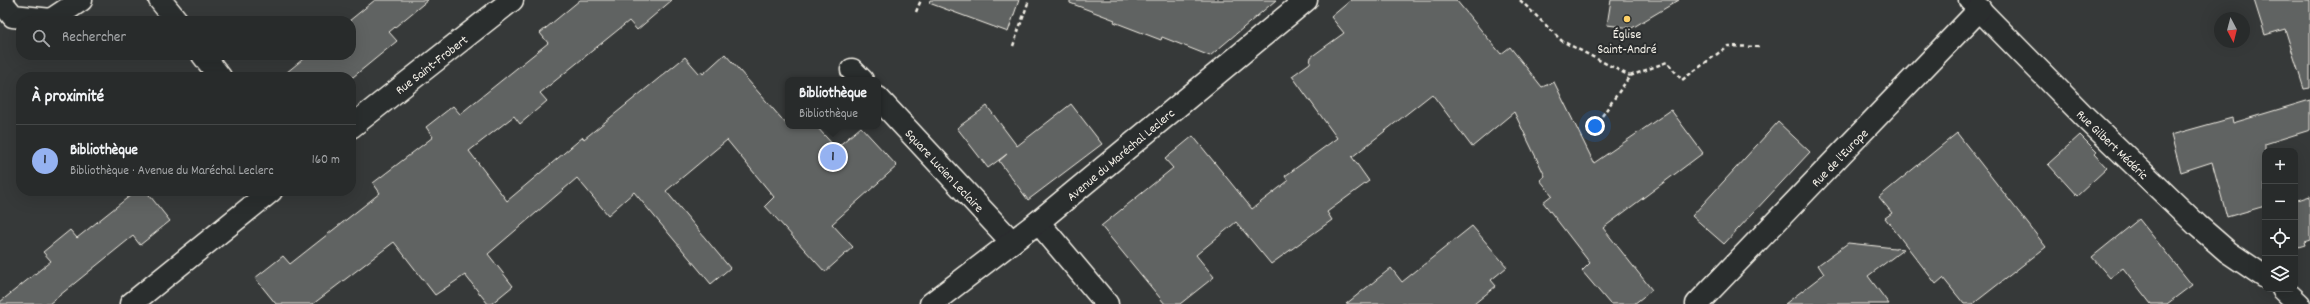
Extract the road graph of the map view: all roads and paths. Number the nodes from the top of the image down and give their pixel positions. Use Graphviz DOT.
graph roads {
  1 [pos="0,0"];
  2 [pos="81,0"];
  3 [pos="160,0"];
  4 [pos="512,0"];
  5 [pos="921,0"];
  6 [pos="1029,0"];
  7 [pos="1306,0"];
  8 [pos="1520,0"];
  9 [pos="1975,5"];
  10 [pos="916,12"];
  11 [pos="16,16"];
  12 [pos="57,16"];
  13 [pos="173,16"];
  14 [pos="1013,46"];
  15 [pos="1758,47"];
  16 [pos="207,60"];
  17 [pos="216,72"];
  18 [pos="1630,76"];
  19 [pos="881,101"];
  20 [pos="1602,116"];
  21 [pos="356,123"];
  22 [pos="265,196"];
  23 [pos="1038,222"];
  24 [pos="1012,242"];
  25 [pos="2262,275"];
  26 [pos="2286,292"];
  27 [pos="131,304"];
  28 [pos="930,304"];
  29 [pos="1107,304"];
  30 [pos="1697,304"];
  31 [pos="2299,304"];
  1 -- 11 [label="street"];
  2 -- 12 [label="street"];
  3 -- 13 [label="street"];
  4 -- 21 [label="street, Rue Saint-Frobert"];
  5 -- 10 [label="path"];
  6 -- 14 [label="path"];
  7 -- 23 [label="street, Avenue du Maréchal Leclerc"];
  8 -- 18 [label="path"];
  9 -- 25 [label="street, Rue Gilbert Médéric"];
  9 -- 30 [label="street, Rue de l'Europe"];
  15 -- 18 [label="path"];
  16 -- 17 [label="street"];
  18 -- 20 [label="path"];
  19 -- 24 [label="street, Square Lucien Leclaire"];
  22 -- 27 [label="street"];
  23 -- 24 [label="street, Avenue du Maréchal Leclerc"];
  23 -- 29 [label="street"];
  24 -- 28 [label="street, Avenue du Maréchal Leclerc"];
  26 -- 31 [label="street"];
}
